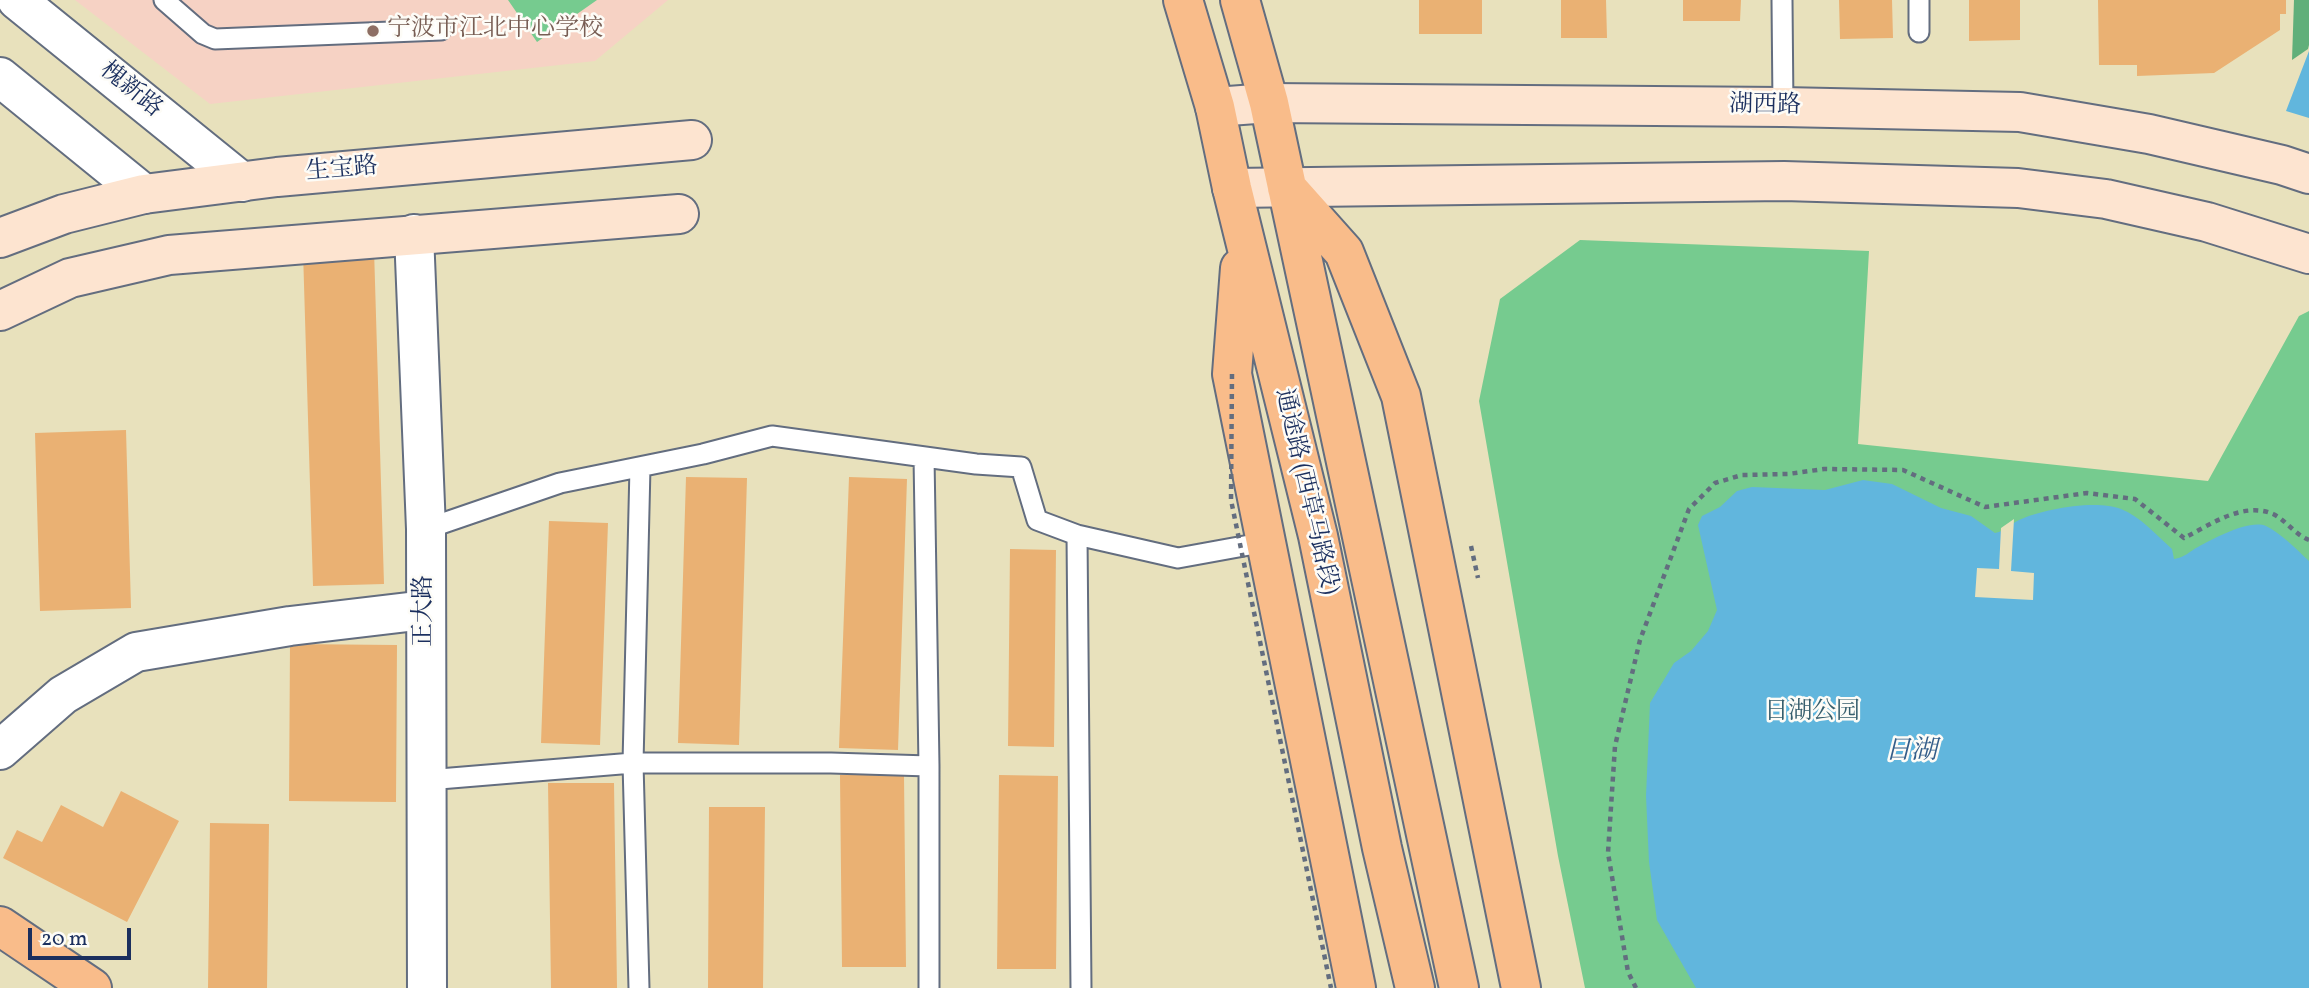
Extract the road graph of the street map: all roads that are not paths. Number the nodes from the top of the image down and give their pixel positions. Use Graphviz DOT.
graph roads {
  1 [pos="17,0"];
  2 [pos="164,0"];
  3 [pos="1183,0"];
  4 [pos="1240,0"];
  5 [pos="1782,0"];
  6 [pos="1919,0"];
  7 [pos="441,30"];
  8 [pos="1919,32"];
  9 [pos="0,77"];
  10 [pos="1269,103"];
  11 [pos="1215,107"];
  12 [pos="1783,107"];
  13 [pos="691,140"];
  14 [pos="2309,174"];
  15 [pos="242,182"];
  16 [pos="1286,187"];
  17 [pos="1232,188"];
  18 [pos="144,194"];
  19 [pos="679,214"];
  20 [pos="414,234"];
  21 [pos="1243,234"];
  22 [pos="0,238"];
  23 [pos="2309,254"];
  24 [pos="0,310"];
  25 [pos="924,457"];
  26 [pos="640,467"];
  27 [pos="426,529"];
  28 [pos="1077,535"];
  29 [pos="1266,542"];
  30 [pos="425,610"];
  31 [pos="0,750"];
  32 [pos="634,763"];
  33 [pos="929,766"];
  34 [pos="427,780"];
  35 [pos="0,926"];
  36 [pos="92,988"];
  37 [pos="427,988"];
  38 [pos="639,988"];
  39 [pos="929,988"];
  40 [pos="1081,988"];
  41 [pos="1356,988"];
  42 [pos="1415,988"];
  43 [pos="1459,988"];
  44 [pos="1521,988"];
  1 -- 15 [label="street, 槐新路"];
  2 -- 7 [label="lane"];
  3 -- 11 [label="main road, 通途路 (西草马路段)"];
  4 -- 10 [label="main road, 通途路 (西草马路段)"];
  5 -- 12 [label="lane"];
  6 -- 8 [label="lane"];
  9 -- 18 [label="street"];
  10 -- 11 [label="main road, 湖西路"];
  10 -- 12 [label="main road, 湖西路"];
  10 -- 16 [label="main road, 通途路 (西草马路段)"];
  11 -- 17 [label="main road, 通途路 (西草马路段)"];
  12 -- 14 [label="main road, 湖西路"];
  13 -- 15 [label="main road, 生宝路"];
  15 -- 18 [label="main road, 生宝路"];
  16 -- 17 [label="main road"];
  16 -- 23 [label="main road"];
  16 -- 43 [label="main road, 通途路 (西草马路段)"];
  16 -- 44 [label="main road"];
  17 -- 21 [label="main road, 通途路 (西草马路段)"];
  18 -- 22 [label="main road, 生宝路"];
  19 -- 20 [label="main road"];
  20 -- 24 [label="main road"];
  20 -- 27 [label="street, 正大路"];
  21 -- 29 [label="main road"];
  21 -- 42 [label="main road, 通途路 (西草马路段)"];
  25 -- 26 [label="lane"];
  25 -- 28 [label="lane"];
  25 -- 33 [label="lane"];
  26 -- 27 [label="lane"];
  26 -- 32 [label="lane"];
  27 -- 30 [label="street, 正大路"];
  28 -- 29 [label="lane"];
  28 -- 40 [label="lane"];
  29 -- 41 [label="main road"];
  30 -- 31 [label="street"];
  30 -- 34 [label="street, 正大路"];
  32 -- 33 [label="lane"];
  32 -- 34 [label="lane"];
  32 -- 38 [label="lane"];
  33 -- 39 [label="lane"];
  34 -- 37 [label="street, 正大路"];
  35 -- 36 [label="main road"];
}
